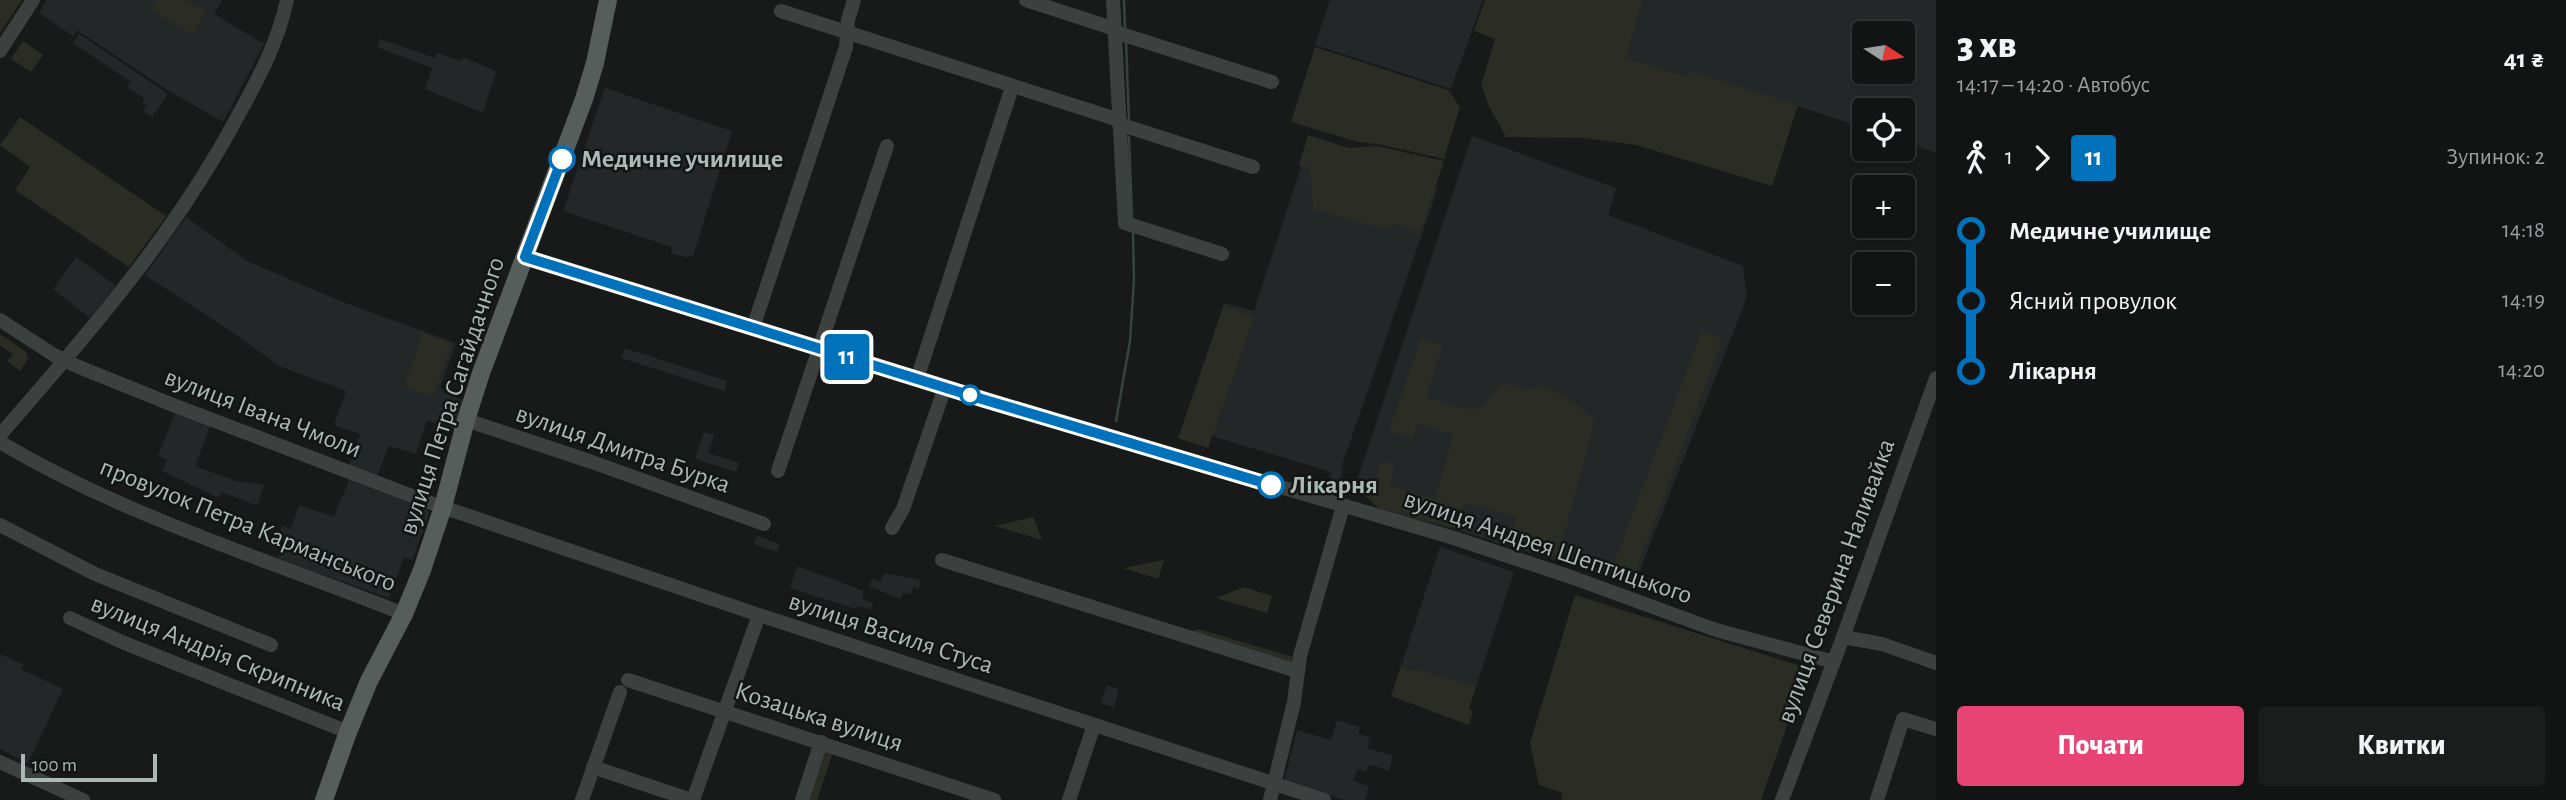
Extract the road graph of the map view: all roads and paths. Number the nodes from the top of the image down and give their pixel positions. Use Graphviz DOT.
graph roads {
  1 [pos="33,0"];
  2 [pos="287,0"];
  3 [pos="608,0"];
  4 [pos="854,0"];
  5 [pos="1026,0"];
  6 [pos="1113,0"];
  7 [pos="781,11"];
  8 [pos="1115,30"];
  9 [pos="847,33"];
  10 [pos="0,51"];
  11 [pos="1272,82"];
  12 [pos="1012,87"];
  13 [pos="1119,122"];
  14 [pos="887,146"];
  15 [pos="1254,167"];
  16 [pos="1222,254"];
  17 [pos="525,257"];
  18 [pos="0,320"];
  19 [pos="752,328"];
  20 [pos="820,348"];
  21 [pos="66,361"];
  22 [pos="1936,378"];
  23 [pos="917,379"];
  24 [pos="945,387"];
  25 [pos="466,420"];
  26 [pos="0,435"];
  27 [pos="0,442"];
  28 [pos="778,471"];
  29 [pos="1343,506"];
  30 [pos="443,507"];
  31 [pos="764,524"];
  32 [pos="0,526"];
  33 [pos="892,528"];
  34 [pos="942,560"];
  35 [pos="404,614"];
  36 [pos="759,615"];
  37 [pos="70,618"];
  38 [pos="1843,637"];
  39 [pos="271,645"];
  40 [pos="1834,662"];
  41 [pos="1936,663"];
  42 [pos="1297,671"];
  43 [pos="725,712"];
  44 [pos="1094,725"];
  45 [pos="1936,729"];
  46 [pos="348,733"];
  47 [pos="821,743"];
  48 [pos="0,762"];
  49 [pos="593,767"];
  50 [pos="1274,785"];
  51 [pos="83,800"];
  52 [pos="324,800"];
  53 [pos="582,800"];
  54 [pos="692,800"];
  55 [pos="802,800"];
  56 [pos="995,800"];
  57 [pos="1069,800"];
  58 [pos="1270,800"];
  59 [pos="1324,800"];
  60 [pos="1782,800"];
  61 [pos="1877,800"];
  1 -- 10 [label="street"];
  2 -- 21 [label="street"];
  3 -- 17 [label="main road, вулиця Петра Сагайдачного"];
  4 -- 9 [label="street"];
  5 -- 8 [label="street"];
  6 -- 8 [label="street"];
  7 -- 9 [label="street"];
  8 -- 11 [label="street"];
  8 -- 13 [label="street"];
  9 -- 12 [label="street"];
  9 -- 19 [label="street"];
  12 -- 13 [label="street"];
  12 -- 23 [label="street"];
  13 -- 15 [label="street"];
  13 -- 16 [label="street"];
  14 -- 20 [label="street"];
  17 -- 19 [label="street, вулиця Андрея Шептицького"];
  17 -- 25 [label="main road, вулиця Петра Сагайдачного"];
  18 -- 21 [label="street, вулиця Івана Чмоли"];
  19 -- 20 [label="street, вулиця Андрея Шептицького"];
  20 -- 23 [label="street, вулиця Андрея Шептицького"];
  20 -- 28 [label="street"];
  21 -- 26 [label="street"];
  21 -- 30 [label="street, вулиця Івана Чмоли"];
  22 -- 38 [label="street, вулиця Северина Наливайка"];
  23 -- 24 [label="street, вулиця Андрея Шептицького"];
  24 -- 29 [label="street, вулиця Андрея Шептицького"];
  24 -- 33 [label="street"];
  25 -- 30 [label="main road, вулиця Петра Сагайдачного"];
  25 -- 31 [label="street, вулиця Дмитра Бурка"];
  27 -- 35 [label="street, провулок Петра Карманського"];
  29 -- 40 [label="street, вулиця Андрея Шептицького"];
  29 -- 42 [label="street"];
  30 -- 35 [label="main road, вулиця Петра Сагайдачного"];
  30 -- 36 [label="street, вулиця Василя Стуса"];
  32 -- 39 [label="street"];
  34 -- 42 [label="street"];
  35 -- 46 [label="main road, вулиця Петра Сагайдачного"];
  36 -- 43 [label="street"];
  36 -- 44 [label="street, вулиця Василя Стуса"];
  37 -- 46 [label="street, вулиця Андрія Скрипника"];
  38 -- 40 [label="street, вулиця Северина Наливайка"];
  38 -- 41 [label="street"];
  40 -- 60 [label="street, вулиця Северина Наливайка"];
  42 -- 50 [label="street"];
  43 -- 47 [label="street, Козацька вулиця"];
  43 -- 49 [label="street, Козацька вулиця"];
  43 -- 54 [label="street"];
  44 -- 50 [label="street, вулиця Василя Стуса"];
  44 -- 57 [label="street"];
  45 -- 61 [label="street"];
  46 -- 52 [label="main road, вулиця Петра Сагайдачного"];
  47 -- 55 [label="street"];
  47 -- 56 [label="street, Козацька вулиця"];
  48 -- 51 [label="street"];
  49 -- 53 [label="street"];
  49 -- 54 [label="street"];
  50 -- 58 [label="street"];
  50 -- 59 [label="street, вулиця Василя Стуса"];
}
